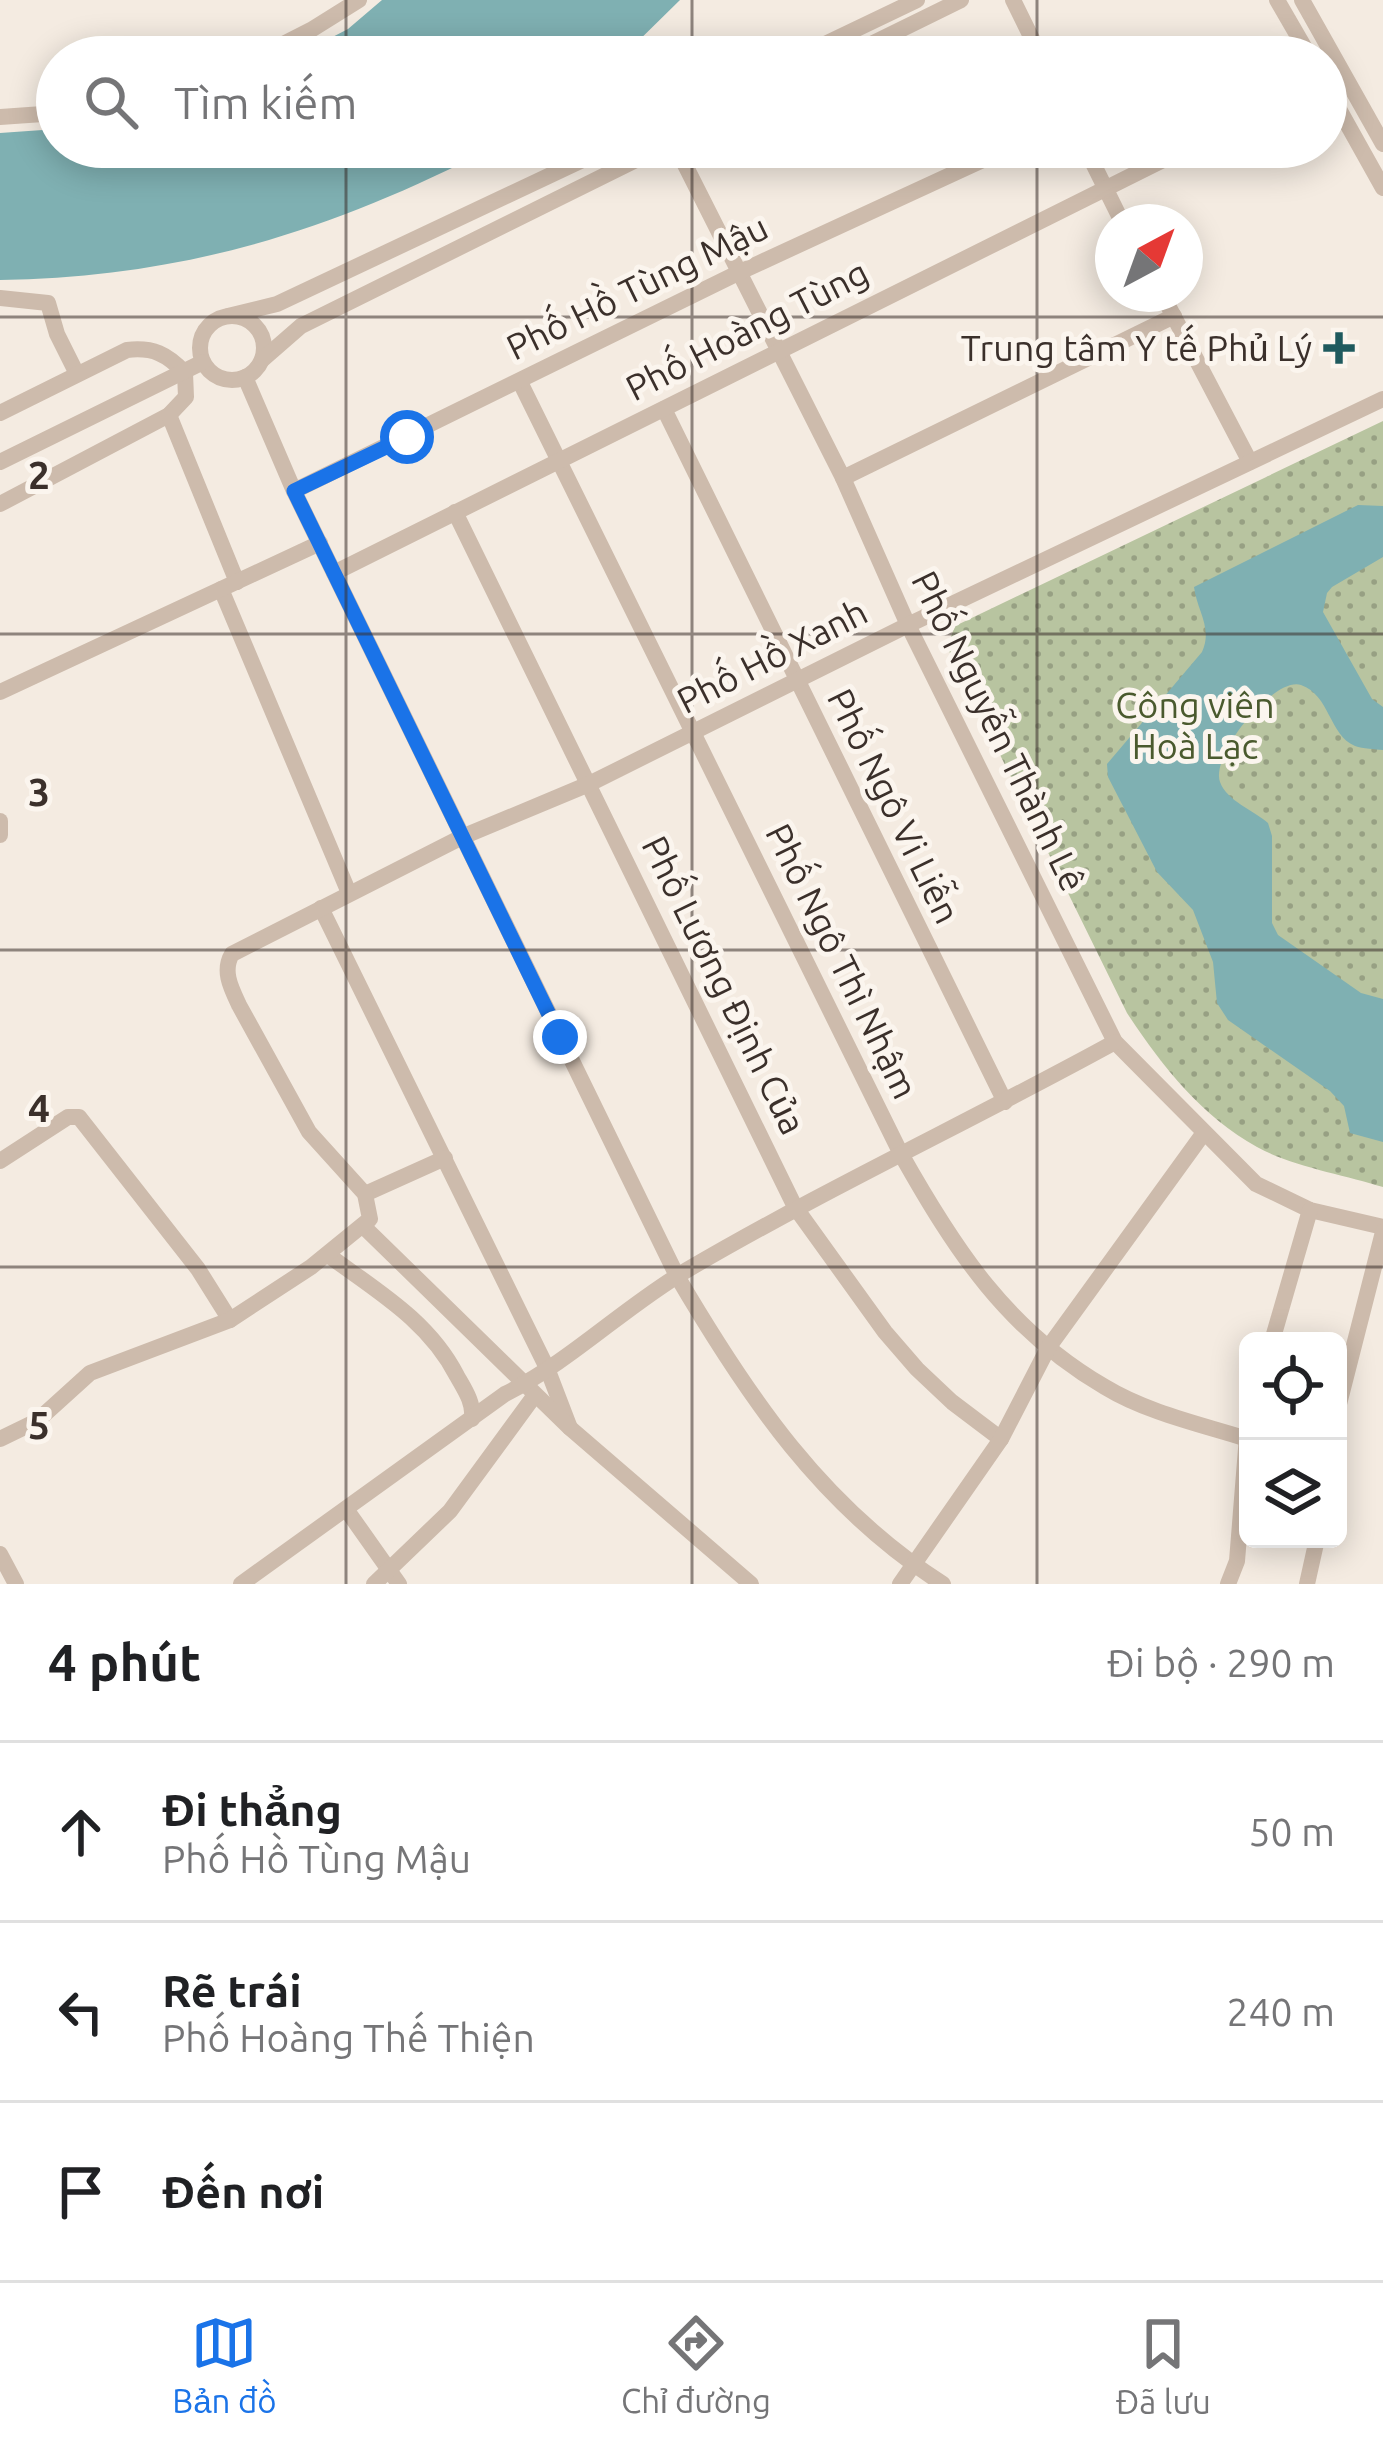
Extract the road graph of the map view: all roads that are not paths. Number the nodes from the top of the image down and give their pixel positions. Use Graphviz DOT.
graph roads {
  1 [pos="358,0"];
  2 [pos="917,0"];
  3 [pos="961,0"];
  4 [pos="1012,0"];
  5 [pos="1277,0"];
  6 [pos="1302,0"];
  7 [pos="299,36"];
  8 [pos="842,36"];
  9 [pos="888,36"];
  10 [pos="1031,36"];
  11 [pos="1298,36"];
  12 [pos="1316,36"];
  13 [pos="1347,99"];
  14 [pos="1347,112"];
  15 [pos="36,114"];
  16 [pos="0,117"];
  17 [pos="1383,144"];
  18 [pos="565,168"];
  19 [pos="620,168"];
  20 [pos="687,168"];
  21 [pos="965,168"];
  22 [pos="1095,168"];
  23 [pos="1146,168"];
  24 [pos="1104,188"];
  25 [pos="1383,188"];
  26 [pos="1112,204"];
  27 [pos="740,272"];
  28 [pos="0,298"];
  29 [pos="1172,312"];
  30 [pos="228,316"];
  31 [pos="1174,316"];
  32 [pos="778,351"];
  33 [pos="262,360"];
  34 [pos="203,362"];
  35 [pos="185,373"];
  36 [pos="77,374"];
  37 [pos="245,377"];
  38 [pos="520,382"];
  39 [pos="1383,398"];
  40 [pos="664,409"];
  41 [pos="0,413"];
  42 [pos="169,415"];
  43 [pos="560,459"];
  44 [pos="0,462"];
  45 [pos="1250,462"];
  46 [pos="843,478"];
  47 [pos="294,491"];
  48 [pos="0,504"];
  49 [pos="455,512"];
  50 [pos="320,543"];
  51 [pos="334,573"];
  52 [pos="229,585"];
  53 [pos="908,625"];
  54 [pos="795,681"];
  55 [pos="0,692"];
  56 [pos="692,733"];
  57 [pos="589,784"];
  58 [pos="0,821"];
  59 [pos="0,835"];
  60 [pos="462,837"];
  61 [pos="349,893"];
  62 [pos="321,908"];
  63 [pos="1115,1042"];
  64 [pos="1005,1102"];
  65 [pos="1203,1134"];
  66 [pos="901,1154"];
  67 [pos="446,1158"];
  68 [pos="0,1161"];
  69 [pos="365,1194"];
  70 [pos="795,1207"];
  71 [pos="1310,1210"];
  72 [pos="364,1226"];
  73 [pos="1383,1230"];
  74 [pos="328,1255"];
  75 [pos="677,1276"];
  76 [pos="230,1320"];
  77 [pos="1275,1332"];
  78 [pos="1048,1348"];
  79 [pos="548,1369"];
  80 [pos="1347,1372"];
  81 [pos="529,1390"];
  82 [pos="472,1419"];
  83 [pos="570,1428"];
  84 [pos="1239,1429"];
  85 [pos="0,1439"];
  86 [pos="1001,1439"];
  87 [pos="1246,1440"];
  88 [pos="346,1509"];
  89 [pos="1315,1548"];
  90 [pos="0,1554"];
  91 [pos="914,1566"];
  92 [pos="394,1577"];
  93 [pos="16,1584"];
  94 [pos="241,1584"];
  95 [pos="374,1584"];
  96 [pos="752,1584"];
  97 [pos="900,1584"];
  98 [pos="943,1584"];
  99 [pos="1228,1584"];
  100 [pos="1307,1584"];
  1 -- 7 [label="street"];
  2 -- 8 [label="street"];
  3 -- 9 [label="street"];
  4 -- 10 [label="street"];
  5 -- 11 [label="street"];
  6 -- 12 [label="street"];
  13 -- 17 [label="street"];
  14 -- 25 [label="street"];
  15 -- 16 [label="street"];
  18 -- 30 [label="street"];
  19 -- 33 [label="street"];
  20 -- 27 [label="street, Phố Nguyễn Thành Lê"];
  21 -- 27 [label="street, Phố Hồ Tùng Mậu"];
  22 -- 24 [label="street"];
  23 -- 24 [label="street, Phố Hoàng Tùng"];
  24 -- 26 [label="street"];
  24 -- 32 [label="street, Phố Hoàng Tùng"];
  27 -- 32 [label="street, Phố Nguyễn Thành Lê"];
  27 -- 38 [label="street, Phố Hồ Tùng Mậu"];
  28 -- 36 [label="street"];
  29 -- 31 [label="street"];
  30 -- 33 [label="street"];
  30 -- 34 [label="street"];
  31 -- 45 [label="street"];
  31 -- 46 [label="street"];
  32 -- 40 [label="street, Phố Hoàng Tùng"];
  32 -- 46 [label="street, Phố Nguyễn Thành Lê"];
  33 -- 37 [label="street"];
  34 -- 35 [label="street"];
  34 -- 37 [label="street"];
  35 -- 36 [label="street"];
  35 -- 42 [label="street"];
  35 -- 44 [label="street"];
  36 -- 41 [label="street"];
  37 -- 47 [label="street"];
  38 -- 43 [label="street, Phố Ngô Thì Nhậm"];
  38 -- 47 [label="street, Phố Hồ Tùng Mậu"];
  39 -- 45 [label="street, Phố Hồ Xanh"];
  40 -- 43 [label="street, Phố Hoàng Tùng"];
  40 -- 54 [label="street, Phố Ngô Vi Liễn"];
  42 -- 48 [label="street"];
  42 -- 52 [label="street"];
  43 -- 49 [label="street, Phố Hoàng Tùng"];
  43 -- 56 [label="street, Phố Ngô Thì Nhậm"];
  45 -- 53 [label="street, Phố Hồ Xanh"];
  46 -- 53 [label="street, Phố Nguyễn Thành Lê"];
  47 -- 50 [label="street"];
  49 -- 51 [label="street, Phố Hoàng Tùng"];
  49 -- 57 [label="street, Phố Lương Định Của"];
  50 -- 51 [label="street"];
  50 -- 52 [label="street"];
  51 -- 60 [label="street"];
  52 -- 55 [label="street"];
  52 -- 61 [label="street"];
  53 -- 54 [label="street, Phố Hồ Xanh"];
  53 -- 63 [label="street, Phố Nguyễn Thành Lê"];
  54 -- 56 [label="street, Phố Hồ Xanh"];
  54 -- 64 [label="street, Phố Ngô Vi Liễn"];
  56 -- 57 [label="street, Phố Hồ Xanh"];
  56 -- 66 [label="street, Phố Ngô Thì Nhậm"];
  57 -- 60 [label="street, Phố Hồ Xanh"];
  57 -- 70 [label="street, Phố Lương Định Của"];
  58 -- 59 [label="street"];
  60 -- 61 [label="street, Phố Hồ Xanh"];
  60 -- 75 [label="street"];
  61 -- 62 [label="street, Phố Hồ Xanh"];
  62 -- 67 [label="street"];
  62 -- 69 [label="street, Phố Hồ Xanh"];
  63 -- 64 [label="street"];
  63 -- 65 [label="street, Phố Nguyễn Thành Lê"];
  64 -- 66 [label="street"];
  65 -- 71 [label="street, Phố Nguyễn Thành Lê"];
  65 -- 78 [label="street"];
  66 -- 70 [label="street"];
  66 -- 78 [label="street, Phố Ngô Thì Nhậm"];
  67 -- 69 [label="street"];
  67 -- 79 [label="street"];
  68 -- 76 [label="street"];
  69 -- 72 [label="street"];
  70 -- 75 [label="street"];
  70 -- 86 [label="street, Phố Lương Định Của"];
  71 -- 73 [label="street, Phố Nguyễn Thành Lê"];
  71 -- 77 [label="street"];
  72 -- 74 [label="street"];
  72 -- 81 [label="street"];
  73 -- 80 [label="street"];
  74 -- 76 [label="street"];
  74 -- 82 [label="street"];
  75 -- 79 [label="street"];
  75 -- 91 [label="street"];
  76 -- 85 [label="street"];
  78 -- 84 [label="street, Phố Ngô Thì Nhậm"];
  78 -- 86 [label="street"];
  79 -- 81 [label="street"];
  79 -- 83 [label="street"];
  81 -- 82 [label="street"];
  81 -- 83 [label="street"];
  81 -- 92 [label="street"];
  82 -- 88 [label="street"];
  83 -- 96 [label="street"];
  86 -- 91 [label="street"];
  87 -- 99 [label="street"];
  88 -- 92 [label="street"];
  88 -- 94 [label="street"];
  89 -- 100 [label="street"];
  90 -- 93 [label="street"];
  91 -- 97 [label="street"];
  91 -- 98 [label="street"];
  92 -- 95 [label="street"];
}
